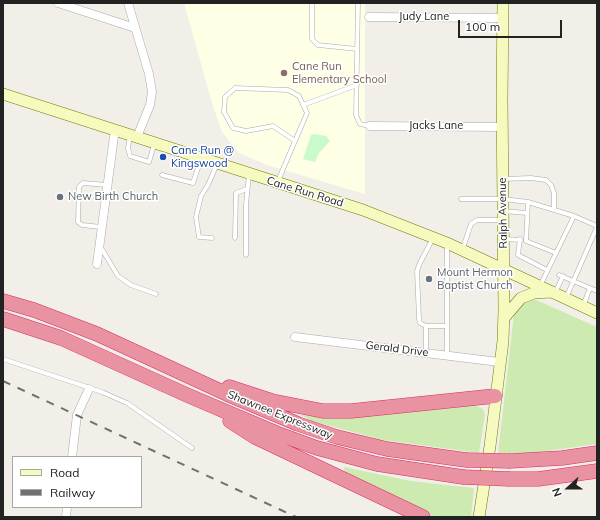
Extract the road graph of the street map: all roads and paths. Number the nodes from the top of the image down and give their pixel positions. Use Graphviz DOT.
graph roads {
  1 [pos="58,3"];
  2 [pos="128,3"];
  3 [pos="312,3"];
  4 [pos="358,3"];
  5 [pos="503,3"];
  6 [pos="369,17"];
  7 [pos="502,18"];
  8 [pos="135,28"];
  9 [pos="357,49"];
  10 [pos="357,85"];
  11 [pos="3,94"];
  12 [pos="303,105"];
  13 [pos="370,126"];
  14 [pos="502,127"];
  15 [pos="115,130"];
  16 [pos="134,136"];
  17 [pos="295,142"];
  18 [pos="154,143"];
  19 [pos="201,159"];
  20 [pos="217,164"];
  21 [pos="249,174"];
  22 [pos="162,175"];
  23 [pos="503,179"];
  24 [pos="277,183"];
  25 [pos="107,185"];
  26 [pos="247,189"];
  27 [pos="461,199"];
  28 [pos="503,199"];
  29 [pos="528,202"];
  30 [pos="554,209"];
  31 [pos="527,212"];
  32 [pos="503,216"];
  33 [pos="574,216"];
  34 [pos="597,226"];
  35 [pos="101,227"];
  36 [pos="212,238"];
  37 [pos="235,238"];
  38 [pos="433,238"];
  39 [pos="504,239"];
  40 [pos="520,239"];
  41 [pos="526,240"];
  42 [pos="447,243"];
  43 [pos="99,244"];
  44 [pos="462,250"];
  45 [pos="556,253"];
  46 [pos="246,255"];
  47 [pos="97,264"];
  48 [pos="547,270"];
  49 [pos="505,271"];
  50 [pos="573,281"];
  51 [pos="540,287"];
  52 [pos="590,288"];
  53 [pos="597,291"];
  54 [pos="553,293"];
  55 [pos="156,294"];
  56 [pos="566,299"];
  57 [pos="3,301"];
  58 [pos="583,307"];
  59 [pos="597,313"];
  60 [pos="504,318"];
  61 [pos="3,319"];
  62 [pos="426,326"];
  63 [pos="447,326"];
  64 [pos="295,337"];
  65 [pos="426,352"];
  66 [pos="447,355"];
  67 [pos="3,359"];
  68 [pos="500,362"];
  69 [pos="178,370"];
  70 [pos="89,388"];
  71 [pos="187,395"];
  72 [pos="495,396"];
  73 [pos="192,448"];
  74 [pos="597,453"];
  75 [pos="72,456"];
  76 [pos="597,471"];
  77 [pos="556,477"];
  78 [pos="597,479"];
  79 [pos="423,517"];
  80 [pos="479,517"];
  1 -- 8 [label="street"];
  2 -- 8 [label="street"];
  3 -- 9 [label="lane"];
  4 -- 9 [label="lane"];
  5 -- 7 [label="main road, Ralph Avenue"];
  6 -- 7 [label="street, Judy Lane"];
  7 -- 14 [label="main road, Ralph Avenue"];
  8 -- 16 [label="street"];
  9 -- 10 [label="lane"];
  10 -- 12 [label="lane"];
  10 -- 13 [label="lane"];
  11 -- 15 [label="main road, Cane Run Road"];
  12 -- 17 [label="lane"];
  12 -- 17 [label="lane"];
  13 -- 14 [label="street, Jacks Lane"];
  14 -- 23 [label="main road, Ralph Avenue"];
  15 -- 16 [label="main road, Cane Run Road"];
  15 -- 25 [label="street"];
  16 -- 18 [label="main road, Cane Run Road"];
  16 -- 18 [label="lane"];
  17 -- 24 [label="lane"];
  18 -- 19 [label="main road, Cane Run Road"];
  19 -- 20 [label="main road, Cane Run Road"];
  19 -- 22 [label="lane"];
  20 -- 21 [label="main road, Cane Run Road"];
  20 -- 36 [label="lane"];
  21 -- 24 [label="main road, Cane Run Road"];
  21 -- 26 [label="lane"];
  23 -- 28 [label="main road, Ralph Avenue"];
  23 -- 30 [label="lane"];
  24 -- 38 [label="main road, Cane Run Road"];
  25 -- 35 [label="street"];
  25 -- 35 [label="lane"];
  26 -- 37 [label="lane"];
  26 -- 46 [label="lane"];
  27 -- 28 [label="lane"];
  28 -- 29 [label="lane"];
  28 -- 32 [label="main road, Ralph Avenue"];
  29 -- 30 [label="lane"];
  29 -- 31 [label="lane"];
  30 -- 33 [label="lane"];
  31 -- 32 [label="lane"];
  31 -- 41 [label="lane"];
  32 -- 39 [label="main road, Ralph Avenue"];
  32 -- 44 [label="lane"];
  33 -- 34 [label="lane"];
  33 -- 45 [label="lane"];
  34 -- 50 [label="lane"];
  35 -- 43 [label="street"];
  38 -- 42 [label="main road, Cane Run Road"];
  38 -- 62 [label="lane"];
  39 -- 40 [label="lane"];
  39 -- 49 [label="main road, Ralph Avenue"];
  40 -- 41 [label="lane"];
  40 -- 48 [label="lane"];
  41 -- 45 [label="lane"];
  42 -- 44 [label="main road, Cane Run Road"];
  42 -- 63 [label="lane"];
  43 -- 47 [label="street"];
  43 -- 55 [label="lane"];
  44 -- 49 [label="main road, Cane Run Road"];
  45 -- 48 [label="lane"];
  48 -- 51 [label="lane"];
  49 -- 51 [label="main road, Cane Run Road"];
  49 -- 60 [label="main road, Ralph Avenue"];
  50 -- 52 [label="lane"];
  50 -- 54 [label="lane"];
  50 -- 56 [label="lane"];
  51 -- 54 [label="main road, Cane Run Road"];
  52 -- 53 [label="lane"];
  52 -- 58 [label="lane"];
  54 -- 56 [label="main road, Cane Run Road"];
  54 -- 60 [label="main road"];
  56 -- 58 [label="main road, Cane Run Road"];
  57 -- 69 [label="highway, Shawnee Expressway"];
  58 -- 59 [label="main road, Cane Run Road"];
  60 -- 68 [label="main road, Ralph Avenue"];
  61 -- 71 [label="highway, Shawnee Expressway"];
  62 -- 63 [label="lane"];
  62 -- 65 [label="lane"];
  63 -- 66 [label="lane"];
  64 -- 65 [label="street, Gerald Drive"];
  65 -- 66 [label="street, Gerald Drive"];
  66 -- 68 [label="street, Gerald Drive"];
  67 -- 70 [label="lane"];
  68 -- 72 [label="main road, Ralph Avenue"];
  69 -- 72 [label="highway"];
  69 -- 74 [label="highway, Shawnee Expressway, bridge"];
  70 -- 73 [label="lane"];
  70 -- 75 [label="street"];
  71 -- 77 [label="highway, Shawnee Expressway, bridge"];
  71 -- 79 [label="highway"];
  72 -- 80 [label="main road, Ralph Avenue"];
  76 -- 77 [label="highway, Shawnee Expressway"];
  77 -- 78 [label="highway"];
}
